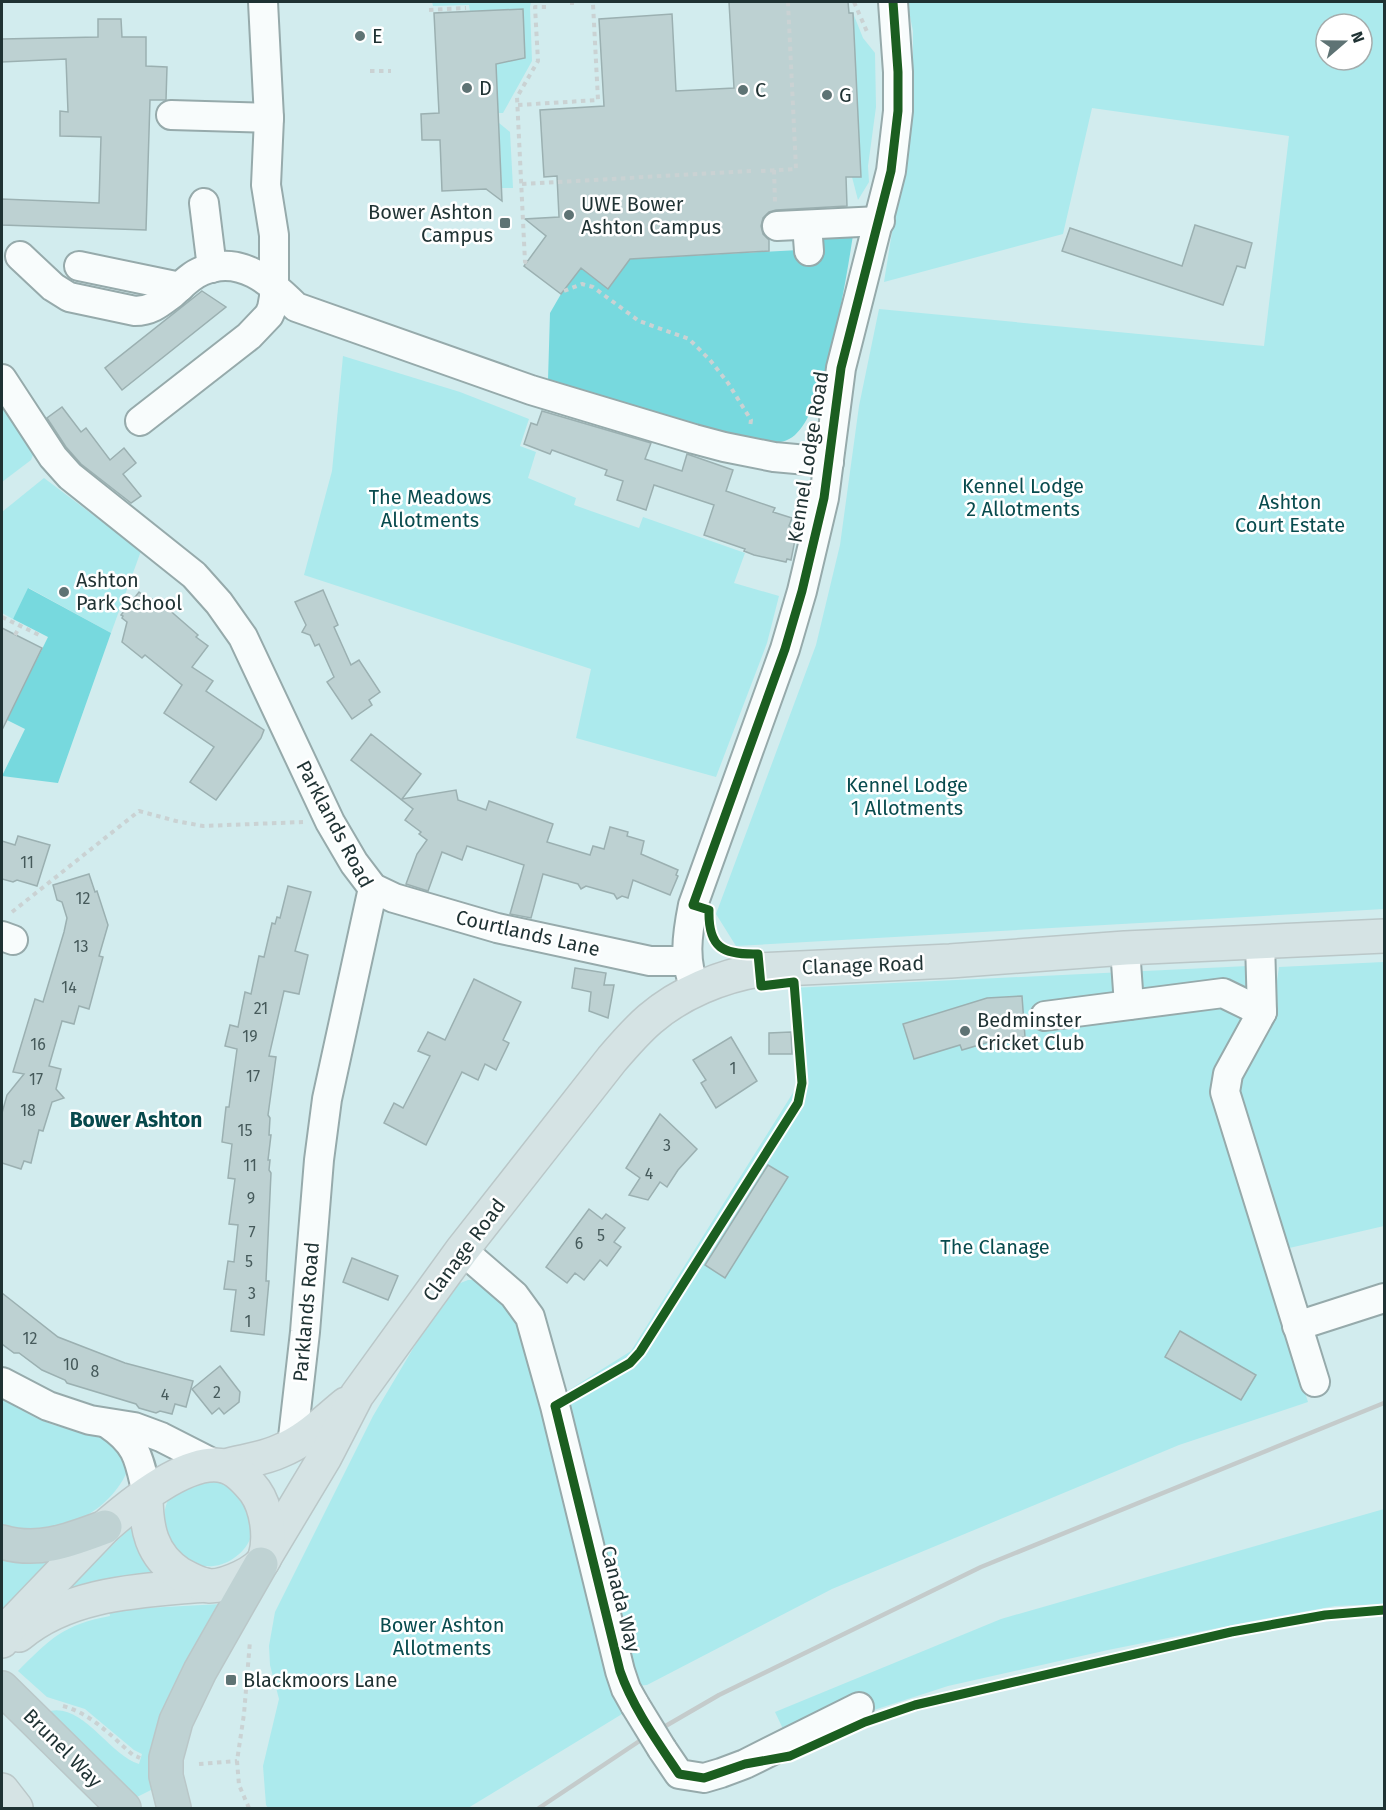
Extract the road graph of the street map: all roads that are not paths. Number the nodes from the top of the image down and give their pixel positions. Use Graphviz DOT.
graph roads {
  1 [pos="263,2"];
  2 [pos="893,2"];
  3 [pos="171,115"];
  4 [pos="269,118"];
  5 [pos="204,203"];
  6 [pos="880,221"];
  7 [pos="777,226"];
  8 [pos="20,256"];
  9 [pos="79,266"];
  10 [pos="212,268"];
  11 [pos="273,284"];
  12 [pos="180,287"];
  13 [pos="2,379"];
  14 [pos="140,421"];
  15 [pos="829,462"];
  16 [pos="373,888"];
  17 [pos="1384,936"];
  18 [pos="1260,942"];
  19 [pos="1125,948"];
  20 [pos="692,976"];
  21 [pos="1129,1005"];
  22 [pos="1263,1012"];
  23 [pos="1045,1016"];
  24 [pos="462,1250"];
  25 [pos="1384,1298"];
  26 [pos="1297,1326"];
  27 [pos="2,1382"];
  28 [pos="1315,1382"];
  29 [pos="357,1395"];
  30 [pos="108,1424"];
  31 [pos="292,1446"];
  32 [pos="221,1465"];
  33 [pos="146,1495"];
  34 [pos="105,1527"];
  35 [pos="2,1542"];
  36 [pos="263,1560"];
  37 [pos="205,1585"];
  38 [pos="2,1641"];
  39 [pos="2,1650"];
  40 [pos="2,1688"];
  41 [pos="858,1707"];
  42 [pos="15,1722"];
  43 [pos="2,1790"];
  44 [pos="16,1809"];
  45 [pos="92,1809"];
  46 [pos="124,1809"];
  47 [pos="174,1809"];
  1 -- 4 [label="street"];
  2 -- 6 [label="street, Kennel Lodge Road"];
  3 -- 4 [label="street"];
  4 -- 11 [label="street"];
  5 -- 10 [label="street"];
  6 -- 7 [label="street"];
  6 -- 15 [label="street, Kennel Lodge Road"];
  8 -- 12 [label="street"];
  9 -- 12 [label="street"];
  10 -- 11 [label="street, Kennel Lodge Road"];
  10 -- 12 [label="street"];
  11 -- 14 [label="street"];
  11 -- 15 [label="street, Kennel Lodge Road"];
  13 -- 16 [label="street, Parklands Road"];
  15 -- 20 [label="street, Kennel Lodge Road"];
  16 -- 20 [label="street, Courtlands Lane"];
  16 -- 31 [label="street, Parklands Road"];
  17 -- 18 [label="main road, Clanage Road"];
  18 -- 19 [label="main road, Clanage Road"];
  18 -- 22 [label="street"];
  19 -- 20 [label="main road, Clanage Road"];
  19 -- 21 [label="street"];
  20 -- 24 [label="main road, Clanage Road"];
  21 -- 22 [label="street"];
  21 -- 23 [label="street"];
  22 -- 26 [label="street"];
  24 -- 29 [label="main road, Clanage Road"];
  24 -- 41 [label="street, Canada Way, bridge"];
  25 -- 26 [label="street"];
  26 -- 28 [label="street"];
  27 -- 30 [label="street"];
  29 -- 31 [label="main road, Clanage Road"];
  29 -- 36 [label="main road, Clanage Road"];
  30 -- 32 [label="street"];
  30 -- 33 [label="street"];
  31 -- 32 [label="main road, Clanage Road"];
  32 -- 33 [label="main road"];
  32 -- 36 [label="main road"];
  33 -- 34 [label="main road"];
  33 -- 37 [label="main road"];
  34 -- 35 [label="highway"];
  34 -- 38 [label="main road"];
  36 -- 37 [label="main road"];
  36 -- 47 [label="highway"];
  37 -- 39 [label="main road"];
  40 -- 42 [label="highway, Brunel Way"];
  42 -- 45 [label="highway, Brunel Way"];
  42 -- 46 [label="highway, Brunel Way"];
  43 -- 44 [label="main road"];
}
